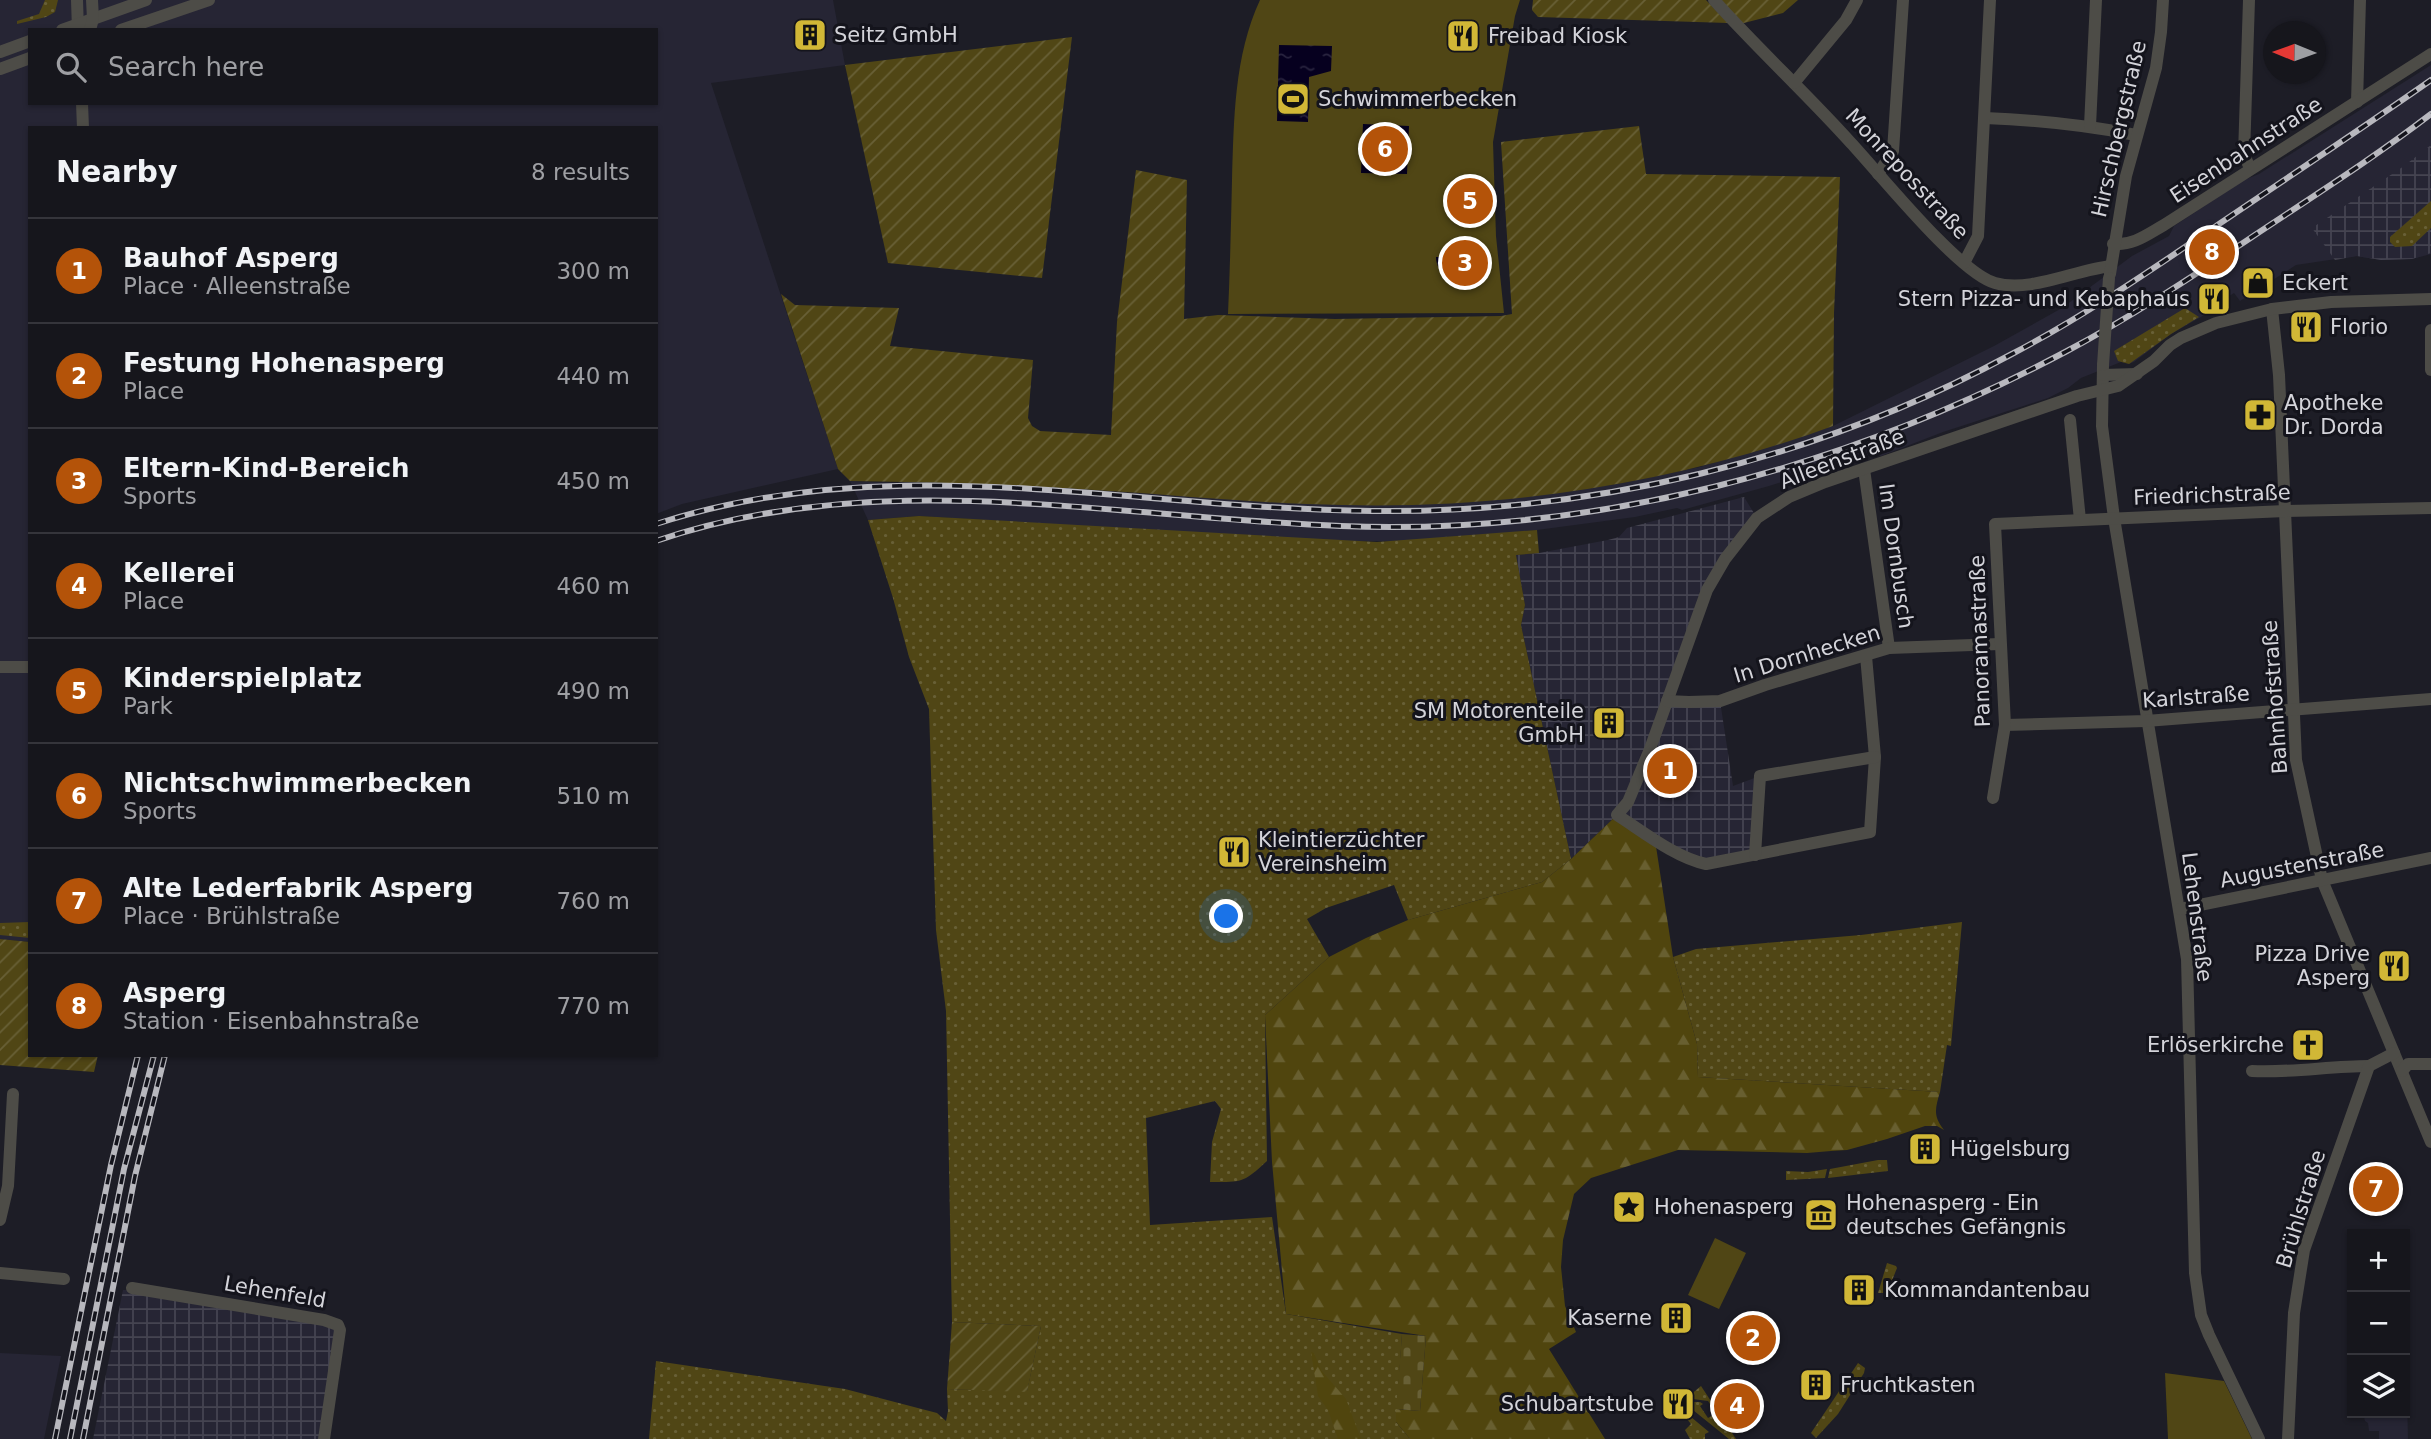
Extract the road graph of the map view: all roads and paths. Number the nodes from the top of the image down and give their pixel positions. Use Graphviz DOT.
graph roads {
  1 [pos="77,0"];
  2 [pos="92,0"];
  3 [pos="146,0"];
  4 [pos="209,0"];
  5 [pos="1714,0"];
  6 [pos="1857,0"];
  7 [pos="1903,0"];
  8 [pos="1990,0"];
  9 [pos="2096,0"];
  10 [pos="2163,0"];
  11 [pos="2249,0"];
  12 [pos="2360,0"];
  13 [pos="91,24"];
  14 [pos="77,27"];
  15 [pos="127,28"];
  16 [pos="28,42"];
  17 [pos="0,52"];
  18 [pos="2431,54"];
  19 [pos="28,59"];
  20 [pos="0,69"];
  21 [pos="1794,83"];
  22 [pos="2357,103"];
  23 [pos="82,105"];
  24 [pos="1985,118"];
  25 [pos="83,126"];
  26 [pos="2090,126"];
  27 [pos="2136,135"];
  28 [pos="2250,168"];
  29 [pos="1878,174"];
  30 [pos="2113,244"];
  31 [pos="1964,263"];
  32 [pos="2110,272"];
  33 [pos="2431,299"];
  34 [pos="2272,309"];
  35 [pos="2431,330"];
  36 [pos="2103,370"];
  37 [pos="2431,370"];
  38 [pos="2137,374"];
  39 [pos="2102,392"];
  40 [pos="2070,420"];
  41 [pos="1864,469"];
  42 [pos="2431,508"];
  43 [pos="2285,511"];
  44 [pos="2114,518"];
  45 [pos="2080,520"];
  46 [pos="1995,524"];
  47 [pos="2000,644"];
  48 [pos="1889,648"];
  49 [pos="1866,656"];
  50 [pos="0,667"];
  51 [pos="28,667"];
  52 [pos="2431,699"];
  53 [pos="1667,701"];
  54 [pos="2292,710"];
  55 [pos="2146,720"];
  56 [pos="2005,725"];
  57 [pos="1875,757"];
  58 [pos="1993,798"];
  59 [pos="1755,855"];
  60 [pos="2431,858"];
  61 [pos="2322,880"];
  62 [pos="2180,909"];
  63 [pos="2394,1054"];
  64 [pos="2431,1064"];
  65 [pos="2369,1066"];
  66 [pos="2252,1071"];
  67 [pos="2402,1071"];
  68 [pos="13,1094"];
  69 [pos="2431,1142"];
  70 [pos="0,1220"];
  71 [pos="0,1273"];
  72 [pos="64,1279"];
  73 [pos="132,1288"];
  74 [pos="324,1439"];
  75 [pos="2259,1439"];
  76 [pos="2288,1439"];
  1 -- 14 [label="street"];
  2 -- 13 [label="street"];
  3 -- 13 [label="street"];
  4 -- 15 [label="street"];
  5 -- 21 [label="street, Monreposstraße"];
  6 -- 21 [label="street"];
  7 -- 29 [label="street"];
  8 -- 24 [label="street"];
  9 -- 26 [label="street"];
  10 -- 27 [label="street, Hirschbergstraße"];
  11 -- 28 [label="street"];
  12 -- 22 [label="street"];
  13 -- 14 [label="street"];
  16 -- 17 [label="street"];
  18 -- 22 [label="street, Eisenbahnstraße"];
  19 -- 20 [label="street"];
  21 -- 29 [label="street, Monreposstraße"];
  22 -- 28 [label="street, Eisenbahnstraße"];
  23 -- 25 [label="street"];
  24 -- 26 [label="street"];
  24 -- 31 [label="street"];
  26 -- 27 [label="street"];
  27 -- 30 [label="street, Hirschbergstraße"];
  28 -- 30 [label="street, Eisenbahnstraße"];
  29 -- 31 [label="street, Monreposstraße"];
  30 -- 32 [label="street, Hirschbergstraße"];
  31 -- 32 [label="street, Monreposstraße"];
  32 -- 36 [label="street, Hirschbergstraße, bridge"];
  33 -- 34 [label="street, Alleenstraße"];
  34 -- 38 [label="street, Alleenstraße"];
  34 -- 43 [label="street, Bahnhofstraße"];
  35 -- 37 [label="street"];
  36 -- 38 [label="street"];
  36 -- 39 [label="street, Lehenstraße"];
  38 -- 39 [label="street, Alleenstraße"];
  39 -- 41 [label="street, Alleenstraße"];
  39 -- 44 [label="street, Lehenstraße"];
  40 -- 45 [label="street"];
  41 -- 48 [label="street, Im Dornbusch"];
  41 -- 53 [label="street, Alleenstraße"];
  42 -- 43 [label="street, Friedrichstraße"];
  43 -- 44 [label="street, Friedrichstraße"];
  43 -- 54 [label="street, Bahnhofstraße"];
  44 -- 45 [label="street, Friedrichstraße"];
  44 -- 55 [label="street, Lehenstraße"];
  45 -- 46 [label="street, Friedrichstraße"];
  46 -- 47 [label="street, Panoramastraße"];
  47 -- 48 [label="street, In Dornhecken"];
  47 -- 56 [label="street, Panoramastraße"];
  48 -- 49 [label="street, In Dornhecken"];
  49 -- 53 [label="street, In Dornhecken"];
  49 -- 57 [label="street"];
  50 -- 51 [label="street"];
  52 -- 54 [label="street, Karlstraße"];
  53 -- 59 [label="street, Alleenstraße"];
  54 -- 55 [label="street, Karlstraße"];
  54 -- 61 [label="street, Bahnhofstraße"];
  55 -- 56 [label="street, Karlstraße"];
  55 -- 62 [label="street, Lehenstraße"];
  56 -- 58 [label="street, Panoramastraße"];
  57 -- 59 [label="street"];
  57 -- 59 [label="street"];
  60 -- 61 [label="street, Augustenstraße"];
  61 -- 62 [label="street, Augustenstraße"];
  61 -- 63 [label="street, Bahnhofstraße"];
  62 -- 75 [label="street, Lehenstraße"];
  63 -- 65 [label="street"];
  63 -- 67 [label="street, Bahnhofstraße"];
  64 -- 67 [label="street"];
  65 -- 66 [label="street"];
  65 -- 76 [label="street, Brühlstraße"];
  67 -- 69 [label="street, Bahnhofstraße"];
  68 -- 70 [label="street"];
  71 -- 72 [label="street"];
  73 -- 74 [label="street, Lehenfeld"];
}
